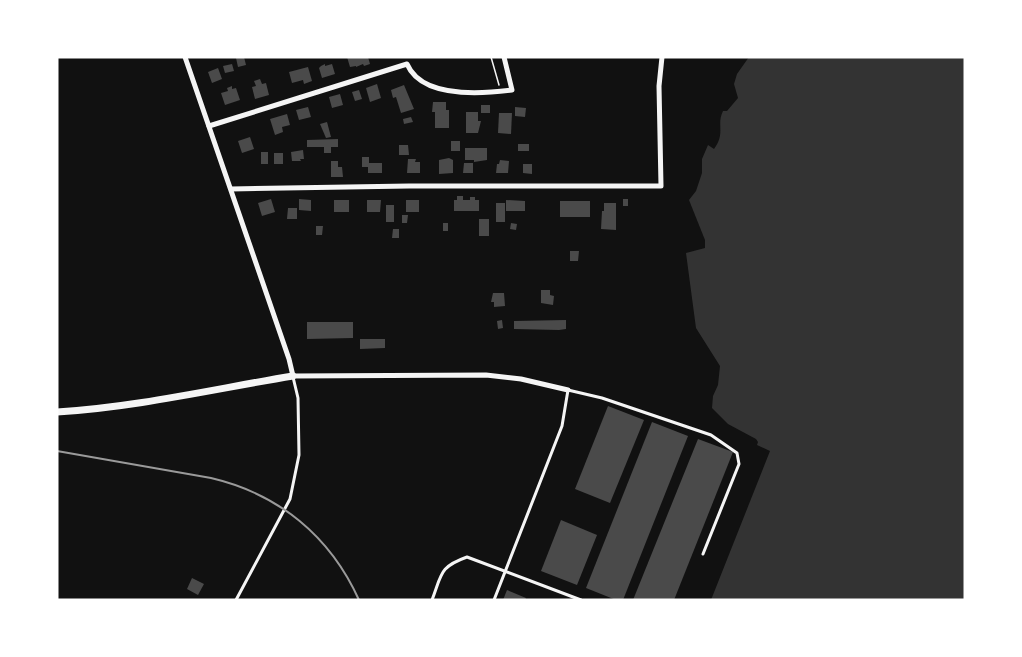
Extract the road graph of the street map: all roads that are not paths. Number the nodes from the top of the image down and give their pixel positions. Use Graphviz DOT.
graph roads {
  1 [pos="185,57"];
  2 [pos="504,57"];
  3 [pos="662,57"];
  4 [pos="406,60"];
  5 [pos="209,126"];
  6 [pos="231,189"];
  7 [pos="293,376"];
  8 [pos="568,390"];
  9 [pos="57,412"];
  10 [pos="703,554"];
  11 [pos="504,572"];
  12 [pos="236,600"];
  13 [pos="432,600"];
  14 [pos="494,600"];
  15 [pos="581,600"];
  1 -- 5 [label="street"];
  2 -- 4 [label="street"];
  3 -- 6 [label="street"];
  4 -- 5 [label="street"];
  5 -- 6 [label="street"];
  6 -- 7 [label="street"];
  7 -- 8 [label="street"];
  7 -- 9 [label="street"];
  7 -- 12 [label="lane"];
  8 -- 10 [label="lane"];
  8 -- 11 [label="lane"];
  11 -- 13 [label="lane"];
  11 -- 14 [label="lane"];
  11 -- 15 [label="lane"];
}
